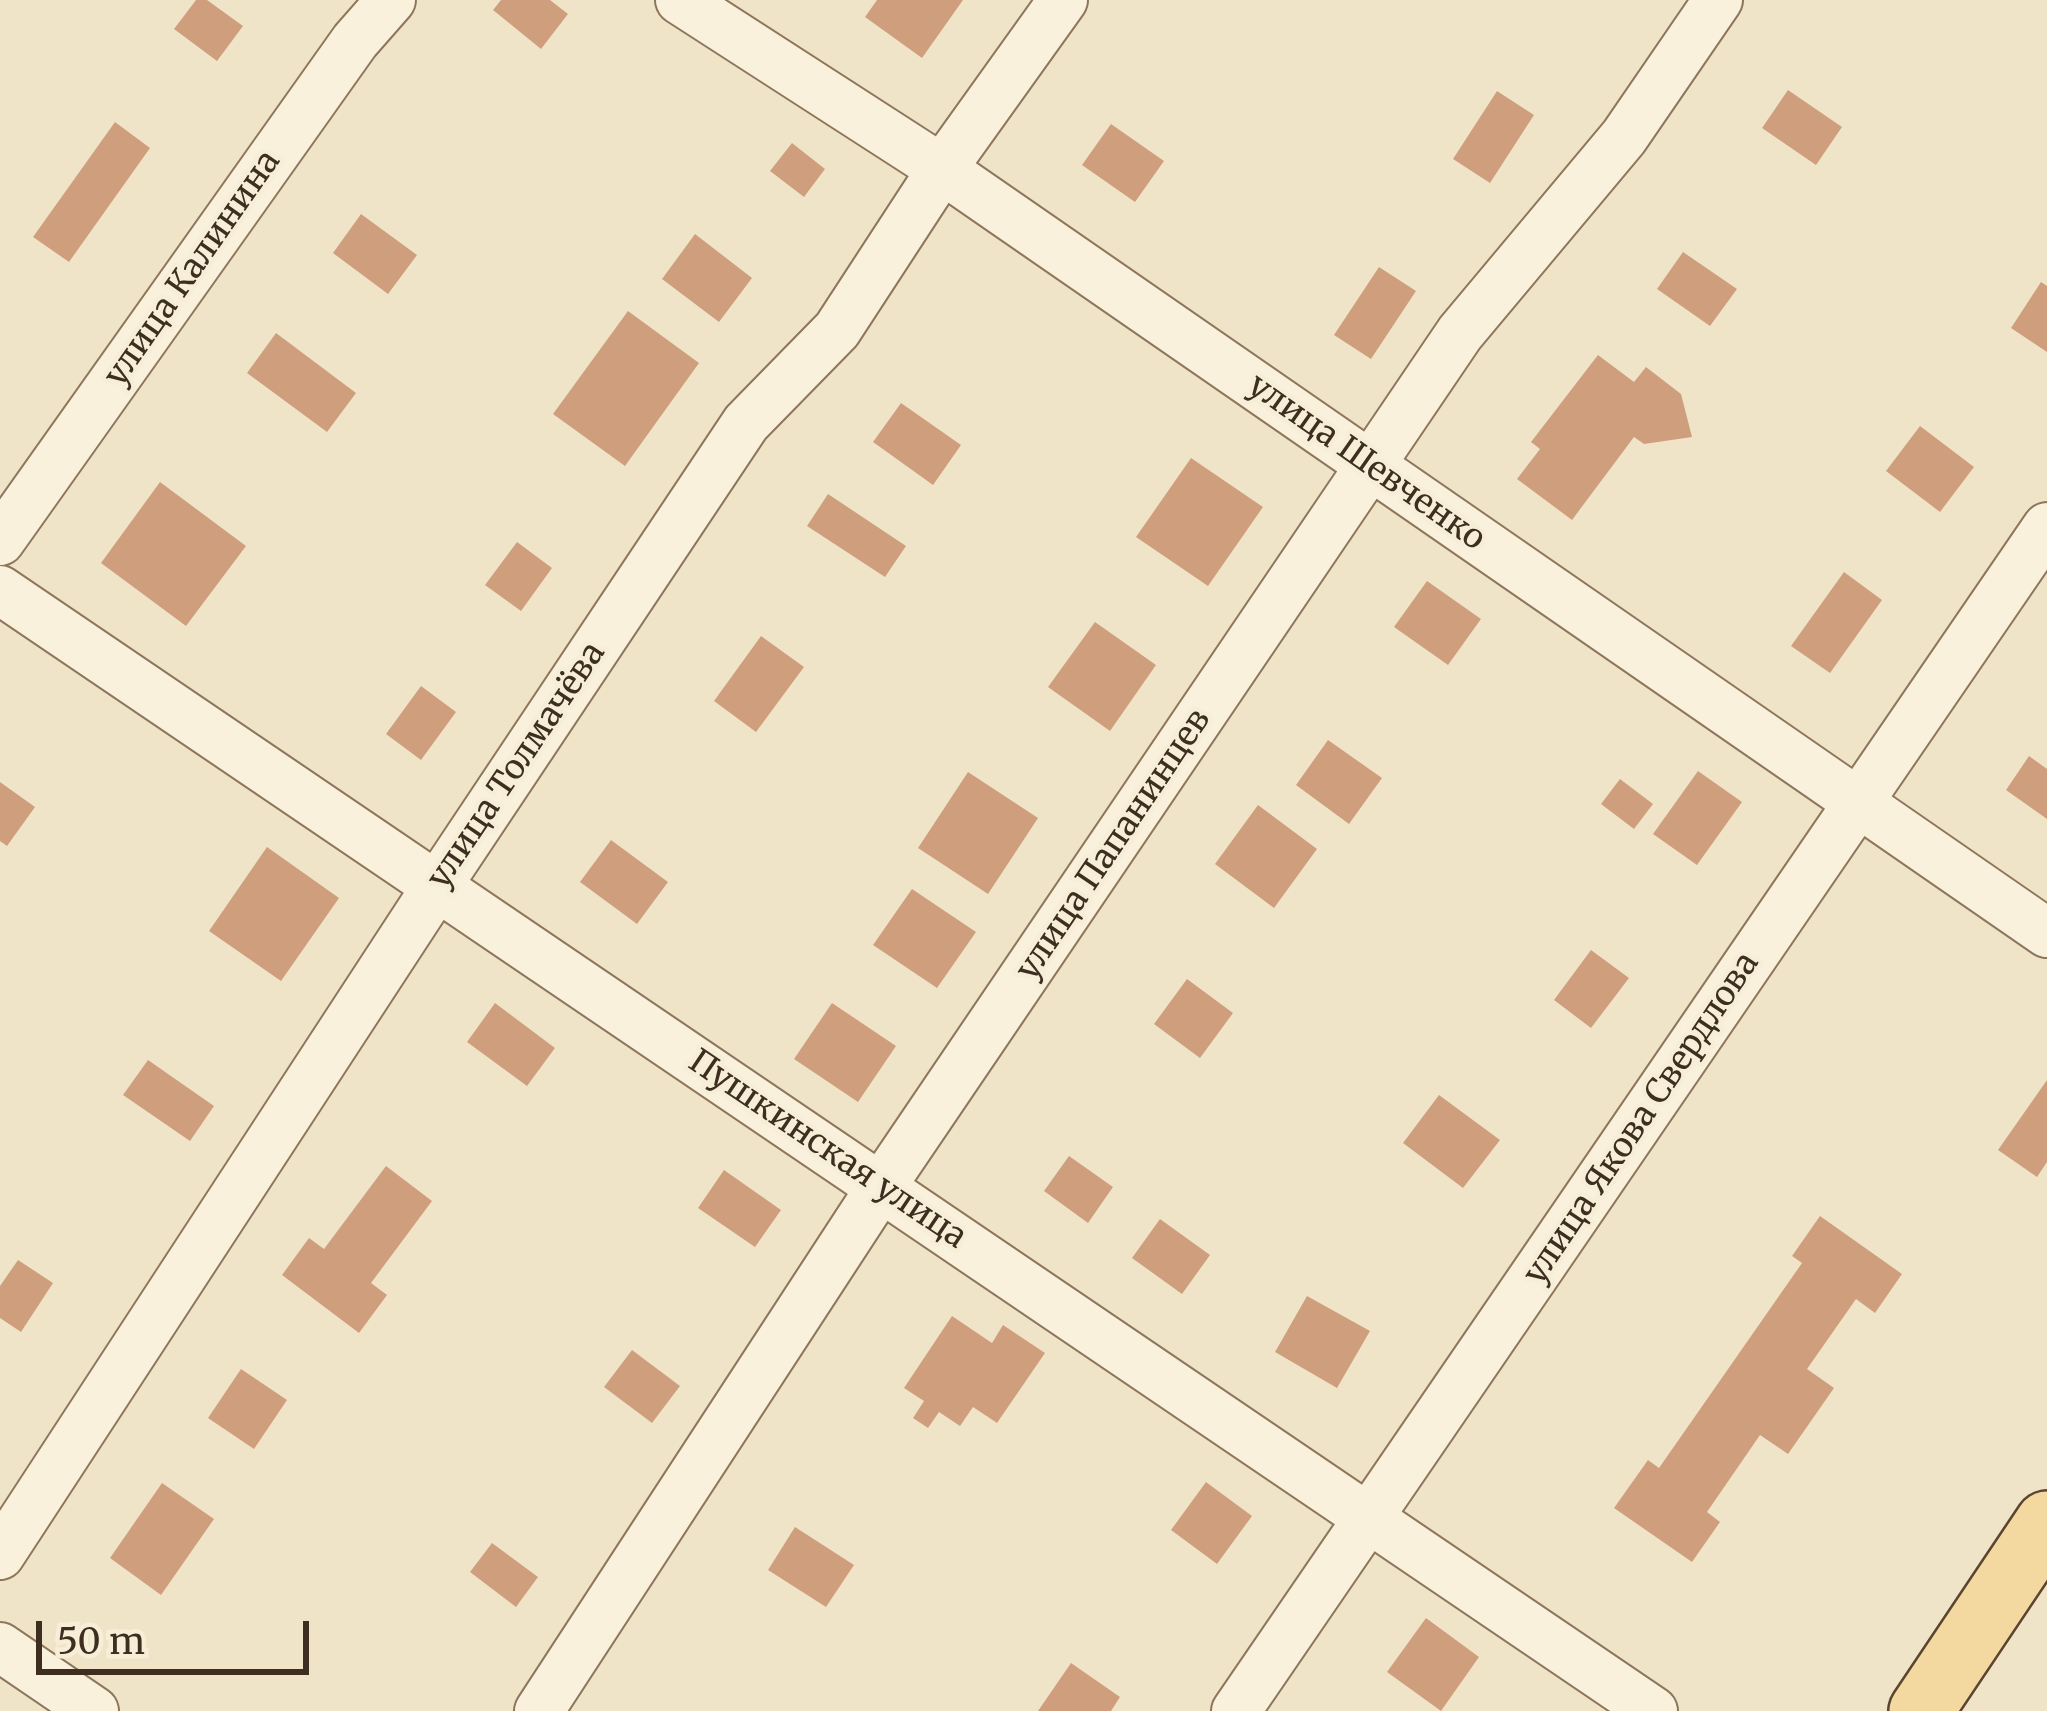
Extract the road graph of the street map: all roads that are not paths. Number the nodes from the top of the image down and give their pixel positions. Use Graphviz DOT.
graph roads {
  1 [pos="391,0"];
  2 [pos="680,0"];
  3 [pos="1064,0"];
  4 [pos="1718,0"];
  5 [pos="942,170"];
  6 [pos="1371,466"];
  7 [pos="2047,527"];
  8 [pos="0,541"];
  9 [pos="0,590"];
  10 [pos="1858,804"];
  11 [pos="437,886"];
  12 [pos="2047,933"];
  13 [pos="881,1187"];
  14 [pos="1369,1517"];
  15 [pos="2047,1523"];
  16 [pos="0,1555"];
  17 [pos="0,1647"];
  18 [pos="94,1711"];
  19 [pos="539,1711"];
  20 [pos="1235,1711"];
  21 [pos="1653,1711"];
  22 [pos="1921,1711"];
  1 -- 8 [label="street, улица Калинина"];
  2 -- 5 [label="street, улица Шевченко"];
  3 -- 5 [label="street, улица Толмачёва"];
  4 -- 6 [label="street, улица Папанинцев"];
  5 -- 6 [label="street, улица Шевченко"];
  5 -- 11 [label="street, улица Толмачёва"];
  6 -- 10 [label="street, улица Шевченко"];
  6 -- 13 [label="street, улица Папанинцев"];
  7 -- 10 [label="street, улица Якова Свердлова"];
  9 -- 11 [label="street, Пушкинская улица"];
  10 -- 12 [label="street, улица Шевченко"];
  10 -- 14 [label="street, улица Якова Свердлова"];
  11 -- 13 [label="street, Пушкинская улица"];
  11 -- 16 [label="street, улица Толмачёва"];
  13 -- 14 [label="street, Пушкинская улица"];
  13 -- 19 [label="street, улица Папанинцев"];
  14 -- 20 [label="street, улица Якова Свердлова"];
  14 -- 21 [label="street, Пушкинская улица"];
  15 -- 22 [label="main road"];
  17 -- 18 [label="street"];
}
